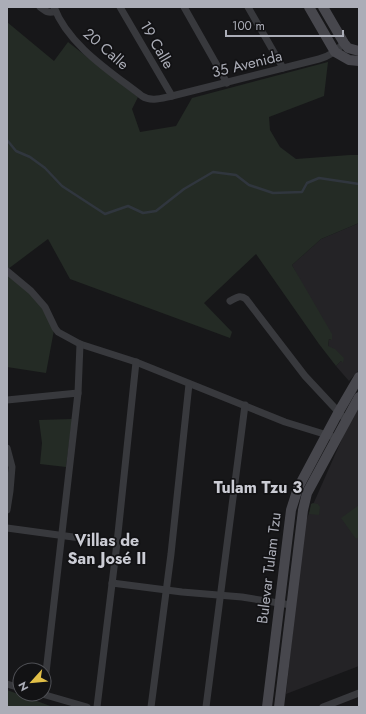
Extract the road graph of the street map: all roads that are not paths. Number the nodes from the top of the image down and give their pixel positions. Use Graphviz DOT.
graph roads {
  1 [pos="40,7"];
  2 [pos="120,7"];
  3 [pos="184,7"];
  4 [pos="248,7"];
  5 [pos="309,7"];
  6 [pos="323,7"];
  7 [pos="54,9"];
  8 [pos="346,45"];
  9 [pos="359,51"];
  10 [pos="335,52"];
  11 [pos="359,61"];
  12 [pos="283,68"];
  13 [pos="227,83"];
  14 [pos="172,96"];
  15 [pos="151,100"];
  16 [pos="7,271"];
  17 [pos="230,301"];
  18 [pos="80,344"];
  19 [pos="136,362"];
  20 [pos="359,377"];
  21 [pos="189,384"];
  22 [pos="78,393"];
  23 [pos="359,397"];
  24 [pos="7,400"];
  25 [pos="245,405"];
  26 [pos="338,413"];
  27 [pos="346,420"];
  28 [pos="332,436"];
  29 [pos="7,448"];
  30 [pos="7,510"];
  31 [pos="7,528"];
  32 [pos="62,535"];
  33 [pos="117,543"];
  34 [pos="283,573"];
  35 [pos="295,576"];
  36 [pos="112,583"];
  37 [pos="166,590"];
  38 [pos="221,596"];
  39 [pos="280,602"];
  40 [pos="291,605"];
  41 [pos="47,662"];
  42 [pos="359,693"];
  43 [pos="52,697"];
  44 [pos="87,707"];
  45 [pos="97,707"];
  46 [pos="151,707"];
  47 [pos="206,707"];
  48 [pos="267,707"];
  49 [pos="279,707"];
  50 [pos="323,707"];
  1 -- 7 [label="street"];
  2 -- 14 [label="street, 19 Calle"];
  3 -- 13 [label="street"];
  4 -- 12 [label="street"];
  5 -- 10 [label="main road"];
  6 -- 8 [label="main road"];
  7 -- 15 [label="street, 20 Calle"];
  8 -- 9 [label="main road"];
  8 -- 10 [label="street, 35 Avenida"];
  10 -- 11 [label="main road"];
  10 -- 12 [label="street, 35 Avenida"];
  12 -- 13 [label="street, 35 Avenida"];
  13 -- 14 [label="street, 35 Avenida"];
  14 -- 15 [label="street, 35 Avenida"];
  16 -- 18 [label="street"];
  17 -- 26 [label="street"];
  18 -- 19 [label="street"];
  18 -- 22 [label="street"];
  19 -- 21 [label="street"];
  19 -- 33 [label="street"];
  20 -- 26 [label="main road, Bulevar Tulam Tzu"];
  21 -- 25 [label="street"];
  21 -- 37 [label="street"];
  22 -- 24 [label="street"];
  22 -- 32 [label="street"];
  23 -- 27 [label="main road, Bulevar Tulam Tzu"];
  25 -- 28 [label="street"];
  25 -- 38 [label="street"];
  26 -- 27 [label="street"];
  26 -- 28 [label="main road, Bulevar Tulam Tzu"];
  27 -- 28 [label="main road, Bulevar Tulam Tzu"];
  28 -- 34 [label="main road, Bulevar Tulam Tzu"];
  28 -- 35 [label="main road, Bulevar Tulam Tzu"];
  29 -- 30 [label="street"];
  31 -- 32 [label="street"];
  32 -- 33 [label="street"];
  32 -- 41 [label="street"];
  33 -- 36 [label="street"];
  34 -- 35 [label="main road"];
  34 -- 39 [label="main road, Bulevar Tulam Tzu"];
  35 -- 40 [label="main road, Bulevar Tulam Tzu"];
  36 -- 37 [label="street"];
  36 -- 45 [label="street"];
  37 -- 38 [label="street"];
  37 -- 46 [label="street"];
  38 -- 39 [label="street"];
  38 -- 47 [label="street"];
  39 -- 40 [label="street"];
  39 -- 48 [label="main road, Bulevar Tulam Tzu"];
  40 -- 49 [label="main road, Bulevar Tulam Tzu"];
  42 -- 50 [label="street"];
  43 -- 44 [label="street"];
}
